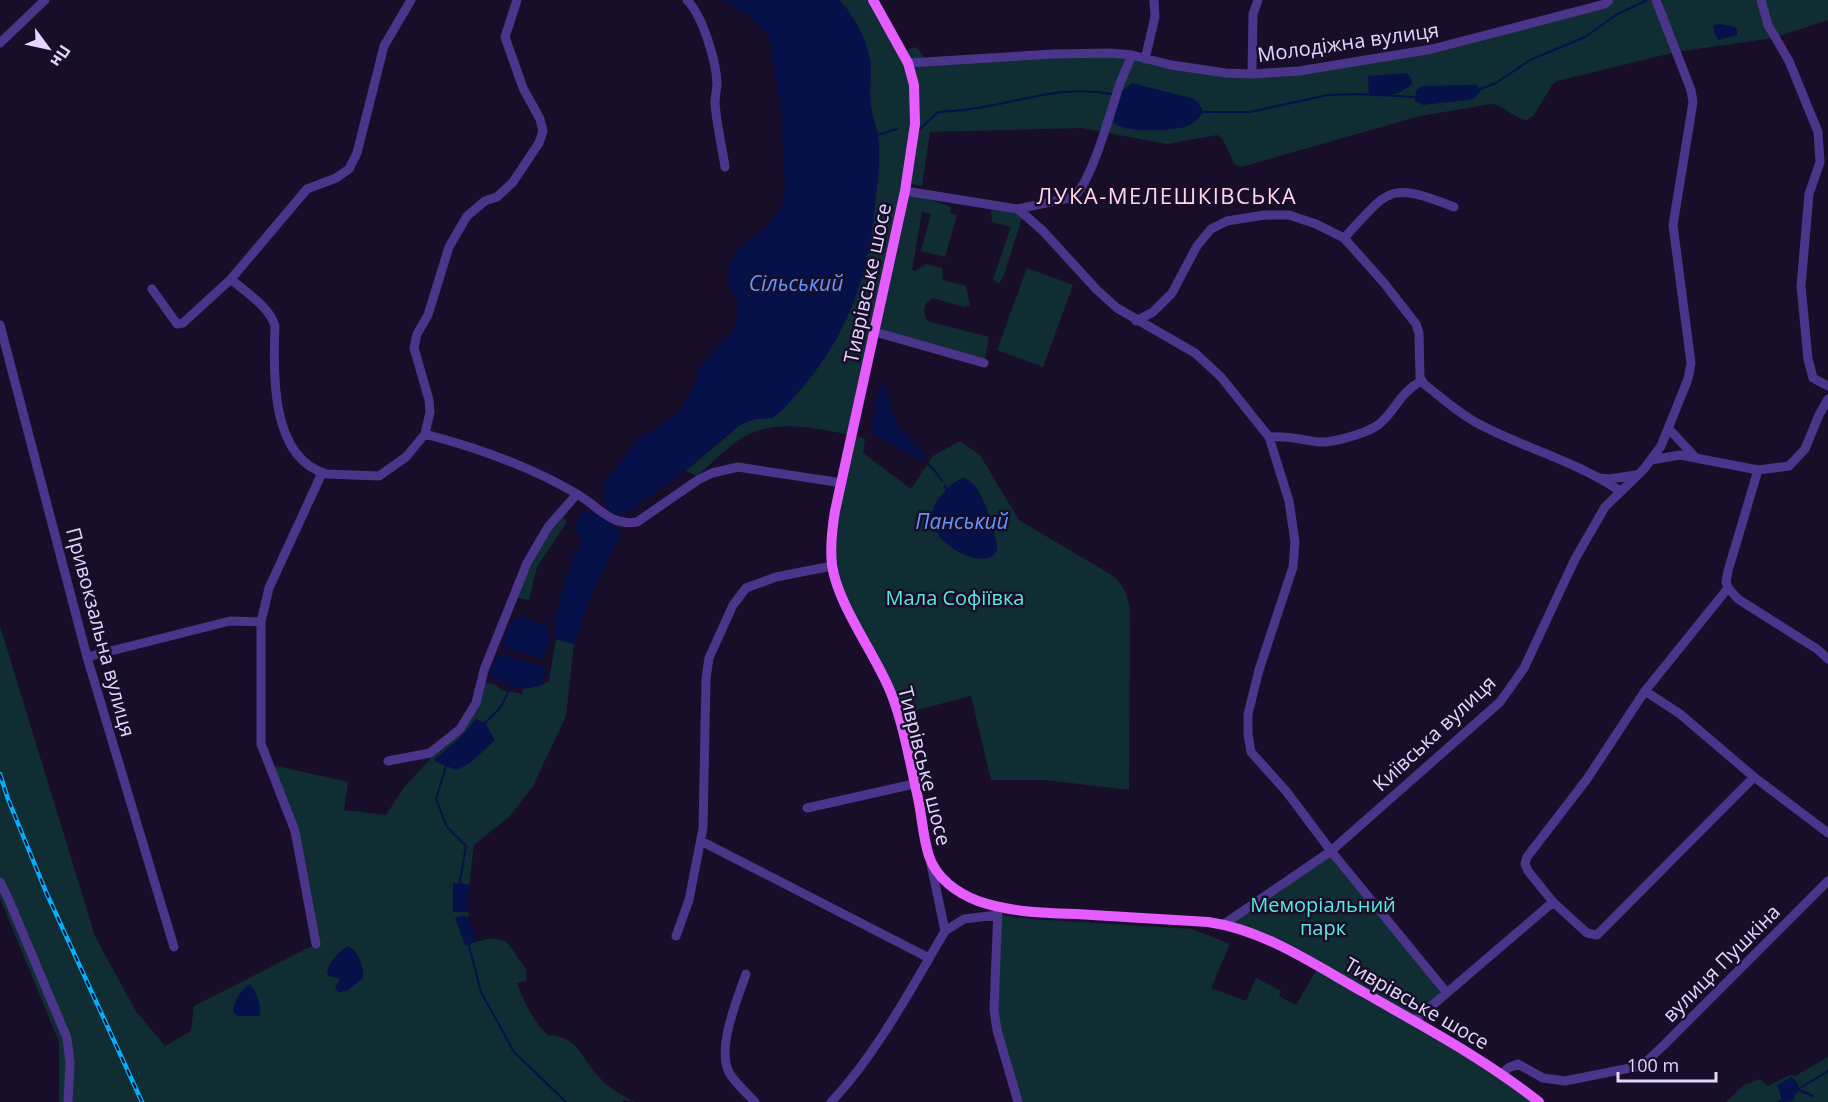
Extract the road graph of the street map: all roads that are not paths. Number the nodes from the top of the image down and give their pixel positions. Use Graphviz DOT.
graph roads {
  1 [pos="45,0"];
  2 [pos="411,0"];
  3 [pos="517,0"];
  4 [pos="687,0"];
  5 [pos="873,0"];
  6 [pos="1154,0"];
  7 [pos="1258,0"];
  8 [pos="1609,0"];
  9 [pos="1656,0"];
  10 [pos="1761,0"];
  11 [pos="0,43"];
  12 [pos="1132,55"];
  13 [pos="1145,59"];
  14 [pos="908,63"];
  15 [pos="1252,74"];
  16 [pos="725,167"];
  17 [pos="905,191"];
  18 [pos="1454,207"];
  19 [pos="1018,209"];
  20 [pos="1344,238"];
  21 [pos="231,279"];
  22 [pos="152,289"];
  23 [pos="1136,321"];
  24 [pos="0,325"];
  25 [pos="875,332"];
  26 [pos="984,363"];
  27 [pos="1421,381"];
  28 [pos="1828,386"];
  29 [pos="1828,399"];
  30 [pos="1669,429"];
  31 [pos="425,434"];
  32 [pos="1269,437"];
  33 [pos="1695,457"];
  34 [pos="1651,460"];
  35 [pos="1758,470"];
  36 [pos="322,472"];
  37 [pos="1637,475"];
  38 [pos="1600,478"];
  39 [pos="842,483"];
  40 [pos="1620,491"];
  41 [pos="577,494"];
  42 [pos="832,566"];
  43 [pos="1728,588"];
  44 [pos="261,622"];
  45 [pos="87,657"];
  46 [pos="1828,659"];
  47 [pos="1646,691"];
  48 [pos="388,761"];
  49 [pos="1754,777"];
  50 [pos="914,784"];
  51 [pos="807,808"];
  52 [pos="1828,833"];
  53 [pos="701,841"];
  54 [pos="1330,851"];
  55 [pos="930,859"];
  56 [pos="1828,881"];
  57 [pos="0,882"];
  58 [pos="1553,902"];
  59 [pos="998,911"];
  60 [pos="1224,924"];
  61 [pos="945,931"];
  62 [pos="676,936"];
  63 [pos="316,944"];
  64 [pos="174,947"];
  65 [pos="929,958"];
  66 [pos="746,974"];
  67 [pos="1447,993"];
  68 [pos="1414,1021"];
  69 [pos="1502,1074"];
  70 [pos="68,1102"];
  71 [pos="755,1102"];
  72 [pos="831,1102"];
  73 [pos="1018,1102"];
  74 [pos="1539,1102"];
  1 -- 11 [label="street"];
  2 -- 21 [label="street"];
  3 -- 31 [label="street"];
  4 -- 16 [label="street"];
  5 -- 14 [label="main road, Тиврівське шосе"];
  6 -- 13 [label="street"];
  7 -- 15 [label="street"];
  8 -- 15 [label="street, Молодіжна вулиця"];
  9 -- 30 [label="street, Київська вулиця"];
  10 -- 28 [label="street"];
  12 -- 13 [label="street, Молодіжна вулиця"];
  12 -- 14 [label="street, Молодіжна вулиця"];
  12 -- 19 [label="street"];
  13 -- 15 [label="street, Молодіжна вулиця"];
  14 -- 17 [label="main road, Тиврівське шосе"];
  17 -- 19 [label="street"];
  17 -- 25 [label="main road, Тиврівське шосе"];
  18 -- 20 [label="street"];
  19 -- 23 [label="street"];
  20 -- 23 [label="street"];
  20 -- 27 [label="street"];
  21 -- 22 [label="street"];
  21 -- 36 [label="street"];
  23 -- 32 [label="street"];
  24 -- 45 [label="street, Привокзальна вулиця"];
  25 -- 26 [label="street"];
  25 -- 39 [label="main road, Тиврівське шосе"];
  27 -- 32 [label="street"];
  27 -- 38 [label="street"];
  29 -- 35 [label="street"];
  30 -- 33 [label="street"];
  30 -- 34 [label="street, Київська вулиця"];
  31 -- 36 [label="street"];
  31 -- 41 [label="street"];
  32 -- 54 [label="street"];
  33 -- 34 [label="street"];
  33 -- 35 [label="street"];
  34 -- 37 [label="street, Київська вулиця"];
  35 -- 43 [label="street"];
  36 -- 44 [label="street"];
  37 -- 38 [label="street"];
  37 -- 40 [label="street, Київська вулиця"];
  38 -- 40 [label="street"];
  39 -- 41 [label="street"];
  39 -- 42 [label="main road, Тиврівське шосе"];
  40 -- 54 [label="street, Київська вулиця"];
  41 -- 48 [label="street"];
  42 -- 50 [label="main road, Тиврівське шосе"];
  42 -- 53 [label="street"];
  43 -- 46 [label="street"];
  43 -- 47 [label="street"];
  44 -- 45 [label="street"];
  44 -- 63 [label="street"];
  45 -- 64 [label="street, Привокзальна вулиця"];
  47 -- 49 [label="street"];
  47 -- 58 [label="street"];
  49 -- 52 [label="street"];
  49 -- 58 [label="street"];
  50 -- 51 [label="street"];
  50 -- 55 [label="main road, Тиврівське шосе"];
  53 -- 62 [label="street"];
  53 -- 65 [label="street"];
  54 -- 60 [label="street, Київська вулиця"];
  54 -- 67 [label="street"];
  55 -- 59 [label="main road, Тиврівське шосе"];
  55 -- 61 [label="street"];
  56 -- 69 [label="street, вулиця Пушкіна"];
  57 -- 70 [label="street"];
  58 -- 67 [label="street"];
  59 -- 60 [label="main road, Тиврівське шосе"];
  59 -- 61 [label="street"];
  59 -- 73 [label="street"];
  60 -- 68 [label="main road, Тиврівське шосе"];
  61 -- 65 [label="street"];
  65 -- 72 [label="street"];
  66 -- 71 [label="street"];
  67 -- 68 [label="street"];
  68 -- 69 [label="main road, Тиврівське шосе"];
  69 -- 74 [label="main road, Тиврівське шосе"];
}
